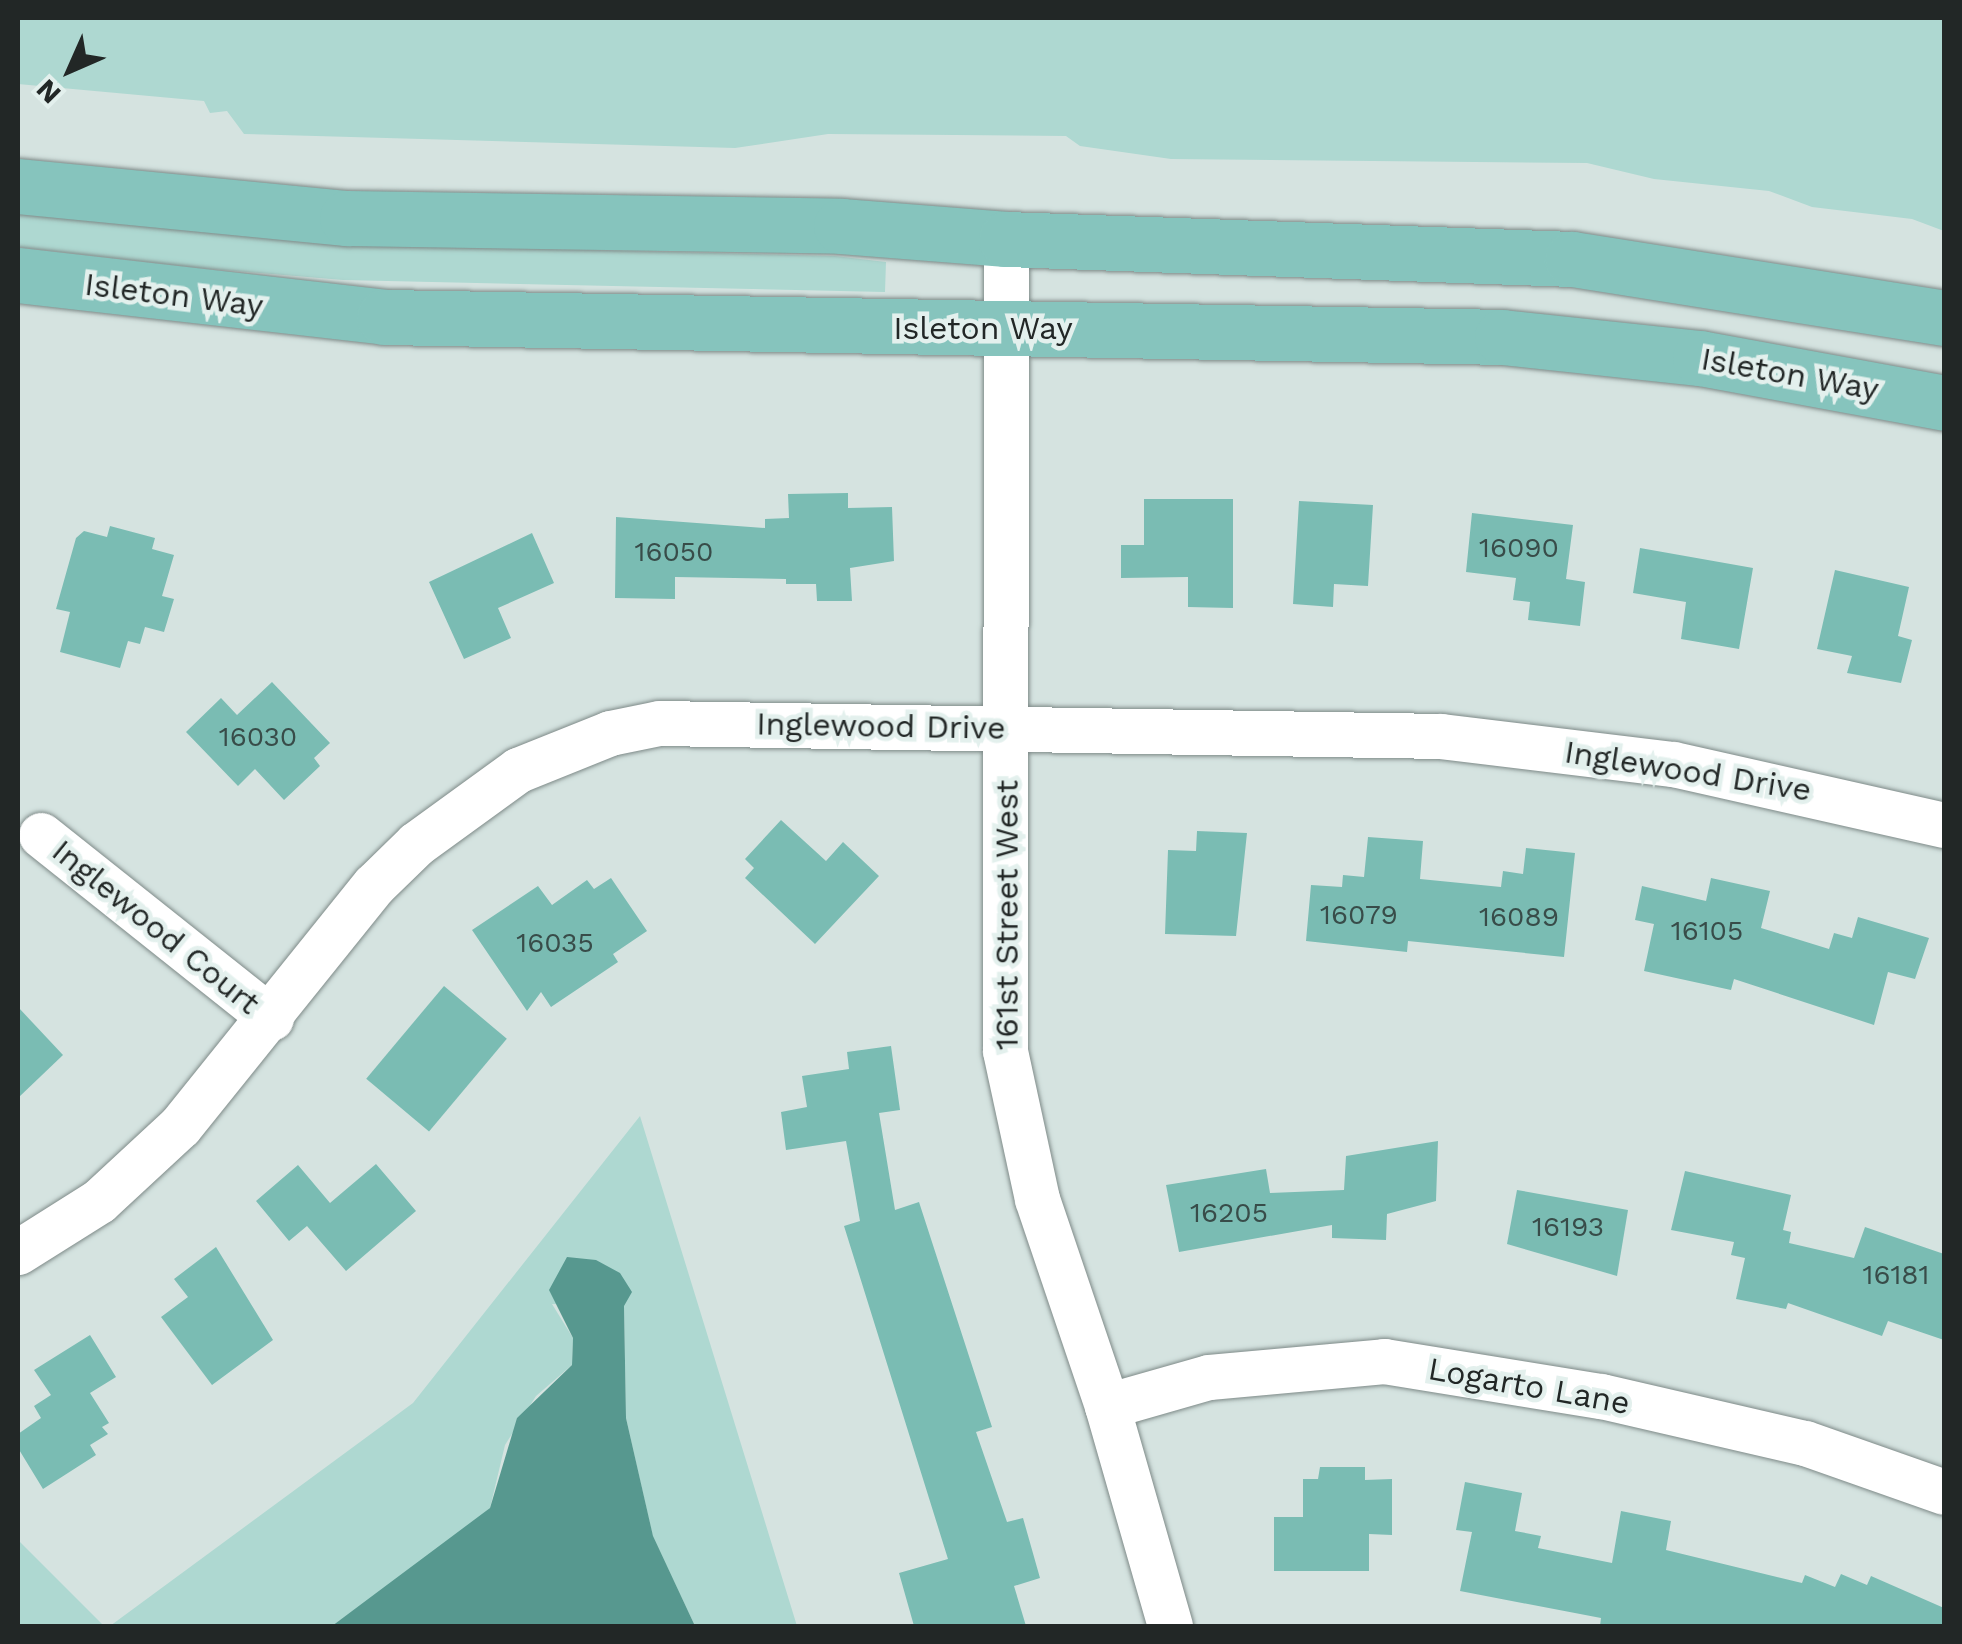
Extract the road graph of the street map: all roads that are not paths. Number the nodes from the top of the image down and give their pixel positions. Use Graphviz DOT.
graph roads {
  1 [pos="18,186"];
  2 [pos="1006,239"];
  3 [pos="18,275"];
  4 [pos="1944,318"];
  5 [pos="1008,330"];
  6 [pos="1944,404"];
  7 [pos="1008,727"];
  8 [pos="1944,825"];
  9 [pos="42,835"];
  10 [pos="271,1018"];
  11 [pos="18,1252"];
  12 [pos="1107,1406"];
  13 [pos="1944,1492"];
  14 [pos="1170,1626"];
  1 -- 2 [label="main road"];
  2 -- 4 [label="main road"];
  2 -- 5 [label="street, 161st Street West"];
  3 -- 5 [label="main road, Isleton Way"];
  5 -- 6 [label="main road, Isleton Way"];
  5 -- 7 [label="street, 161st Street West"];
  7 -- 8 [label="street, Inglewood Drive"];
  7 -- 10 [label="street, Inglewood Drive"];
  7 -- 12 [label="street, 161st Street West"];
  9 -- 10 [label="street, Inglewood Court"];
  10 -- 11 [label="street, Inglewood Drive"];
  12 -- 13 [label="street, Logarto Lane"];
  12 -- 14 [label="street, 161st Street West"];
}
